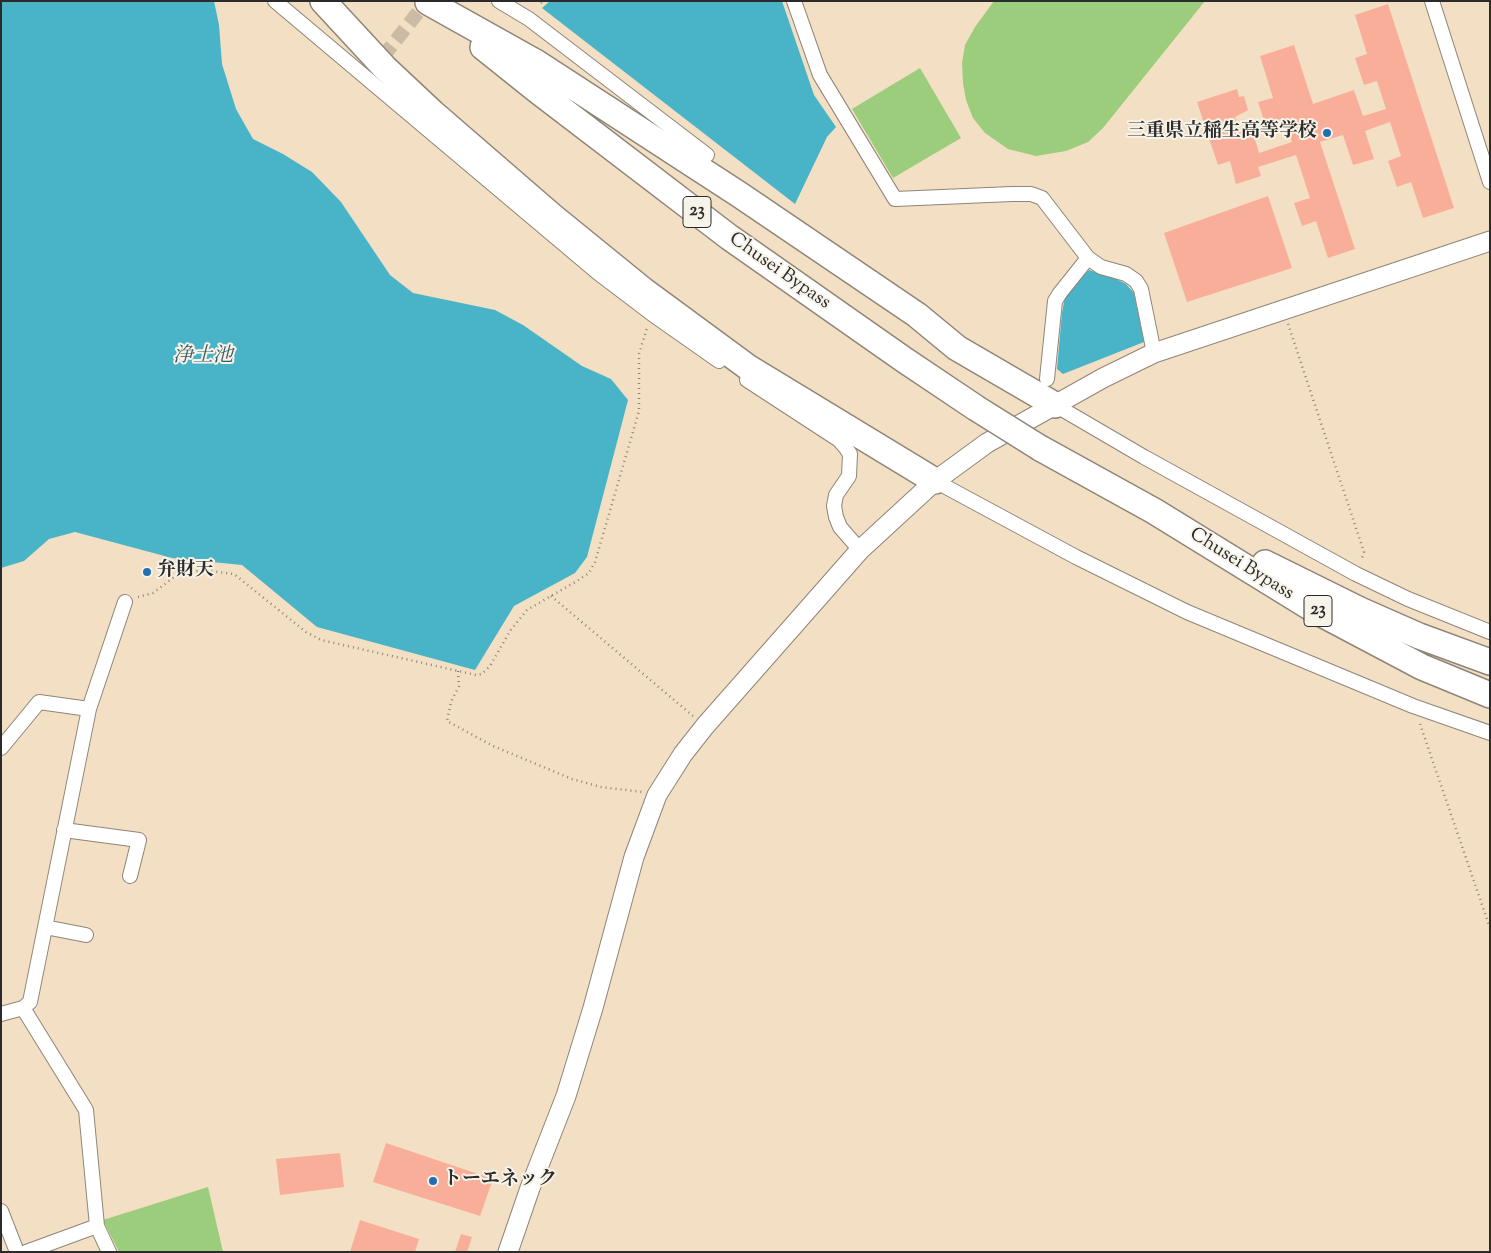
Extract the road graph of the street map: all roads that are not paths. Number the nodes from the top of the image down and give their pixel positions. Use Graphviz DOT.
graph roads {
  1 [pos="275,1"];
  2 [pos="323,1"];
  3 [pos="499,1"];
  4 [pos="794,1"];
  5 [pos="1432,1"];
  6 [pos="427,2"];
  7 [pos="707,155"];
  8 [pos="1490,182"];
  9 [pos="1490,241"];
  10 [pos="1088,258"];
  11 [pos="1154,353"];
  12 [pos="1047,379"];
  13 [pos="1055,404"];
  14 [pos="935,481"];
  15 [pos="1154,511"];
  16 [pos="860,550"];
  17 [pos="125,602"];
  18 [pos="1490,632"];
  19 [pos="1490,662"];
  20 [pos="1490,695"];
  21 [pos="89,709"];
  22 [pos="1490,733"];
  23 [pos="1,748"];
  24 [pos="64,830"];
  25 [pos="130,876"];
  26 [pos="45,927"];
  27 [pos="86,935"];
  28 [pos="23,1008"];
  29 [pos="1,1014"];
  30 [pos="1,1211"];
  31 [pos="97,1226"];
  32 [pos="16,1252"];
  33 [pos="26,1252"];
  34 [pos="109,1252"];
  35 [pos="508,1252"];
  1 -- 16 [label="street"];
  2 -- 14 [label="highway"];
  3 -- 7 [label="street"];
  4 -- 10 [label="street"];
  5 -- 8 [label="street"];
  6 -- 13 [label="highway"];
  6 -- 15 [label="highway, Chusei Bypass / 23, bridge"];
  9 -- 11 [label="street"];
  10 -- 11 [label="street"];
  10 -- 12 [label="street"];
  11 -- 13 [label="street"];
  13 -- 14 [label="street"];
  13 -- 18 [label="street"];
  14 -- 16 [label="street"];
  14 -- 22 [label="street"];
  15 -- 19 [label="highway, Chusei Bypass / 23"];
  15 -- 20 [label="highway, Chusei Bypass / 23"];
  16 -- 35 [label="street"];
  17 -- 21 [label="street"];
  21 -- 23 [label="street"];
  21 -- 24 [label="street"];
  24 -- 25 [label="street"];
  24 -- 26 [label="street"];
  26 -- 27 [label="street"];
  26 -- 28 [label="street"];
  28 -- 29 [label="street"];
  28 -- 31 [label="street"];
  30 -- 32 [label="street"];
  31 -- 33 [label="street"];
  31 -- 34 [label="street"];
}
